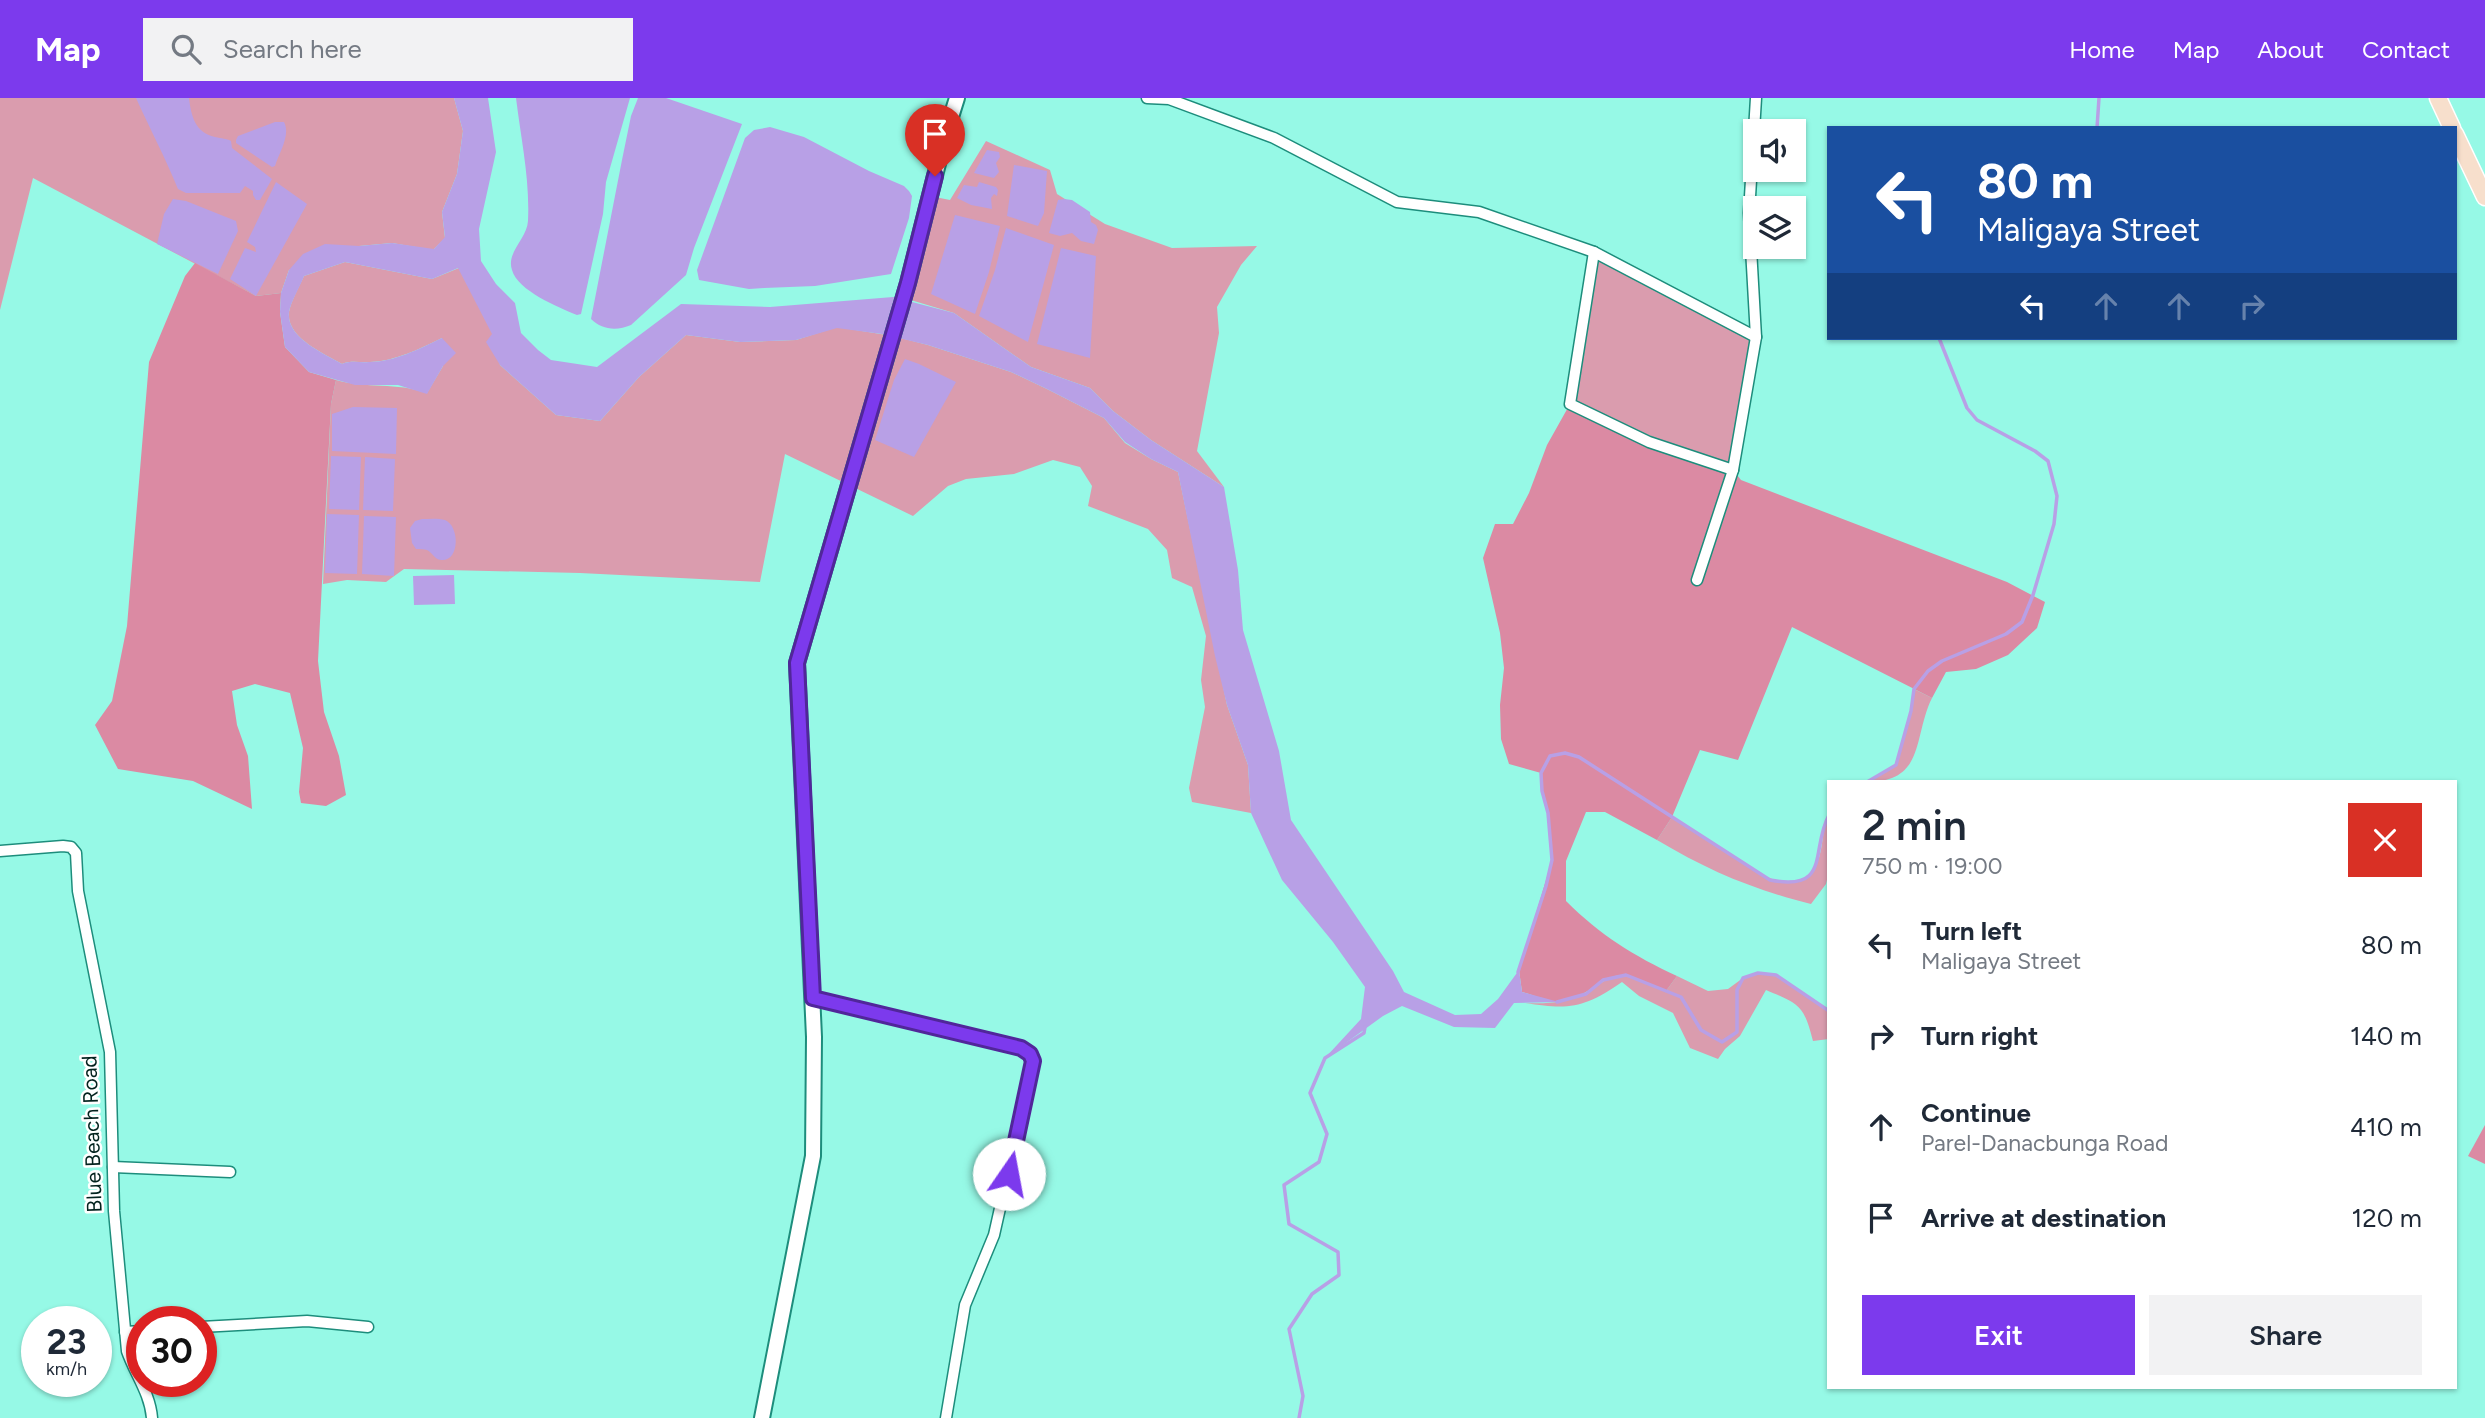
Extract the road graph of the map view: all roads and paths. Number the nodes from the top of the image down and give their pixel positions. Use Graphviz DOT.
graph roads {
  1 [pos="957,98"];
  2 [pos="1147,98"];
  3 [pos="1756,98"];
  4 [pos="2438,98"];
  5 [pos="2451,126"];
  6 [pos="2457,138"];
  7 [pos="2485,197"];
  8 [pos="1594,252"];
  9 [pos="1756,337"];
  10 [pos="1733,470"];
  11 [pos="1697,580"];
  12 [pos="0,851"];
  13 [pos="813,998"];
  14 [pos="113,1167"];
  15 [pos="230,1172"];
  16 [pos="217,1326"];
  17 [pos="368,1327"];
  18 [pos="125,1332"];
  19 [pos="152,1418"];
  20 [pos="762,1418"];
  21 [pos="946,1418"];
  1 -- 13 [label="main road"];
  2 -- 8 [label="street"];
  3 -- 9 [label="street"];
  4 -- 5 [label="main road"];
  6 -- 7 [label="main road"];
  8 -- 9 [label="street"];
  8 -- 10 [label="street"];
  9 -- 10 [label="street"];
  10 -- 11 [label="street"];
  12 -- 14 [label="street, Blue Beach Road"];
  13 -- 20 [label="main road"];
  13 -- 21 [label="street"];
  14 -- 15 [label="street"];
  14 -- 18 [label="street, Blue Beach Road"];
  16 -- 17 [label="street"];
  18 -- 19 [label="street, Blue Beach Road"];
}
